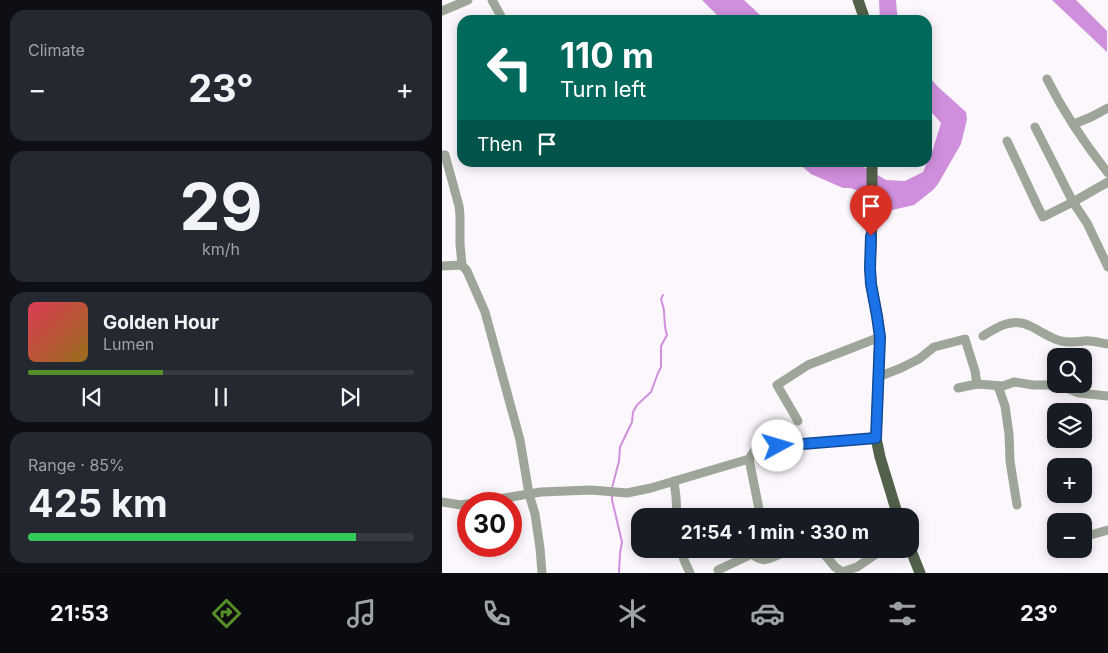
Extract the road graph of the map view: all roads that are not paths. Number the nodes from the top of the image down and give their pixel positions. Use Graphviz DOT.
graph roads {
  1 [pos="468,0"];
  2 [pos="492,0"];
  3 [pos="858,0"];
  4 [pos="442,11"];
  5 [pos="500,15"];
  6 [pos="863,15"];
  7 [pos="1047,79"];
  8 [pos="1108,108"];
  9 [pos="1074,124"];
  10 [pos="1035,126"];
  11 [pos="1007,141"];
  12 [pos="442,155"];
  13 [pos="872,167"];
  14 [pos="1108,173"];
  15 [pos="1108,182"];
  16 [pos="1072,202"];
  17 [pos="1103,247"];
  18 [pos="462,265"];
  19 [pos="442,266"];
  20 [pos="1108,267"];
  21 [pos="983,336"];
  22 [pos="880,337"];
  23 [pos="1108,344"];
  24 [pos="878,378"];
  25 [pos="977,384"];
  26 [pos="998,386"];
  27 [pos="958,388"];
  28 [pos="1108,396"];
  29 [pos="798,421"];
  30 [pos="876,438"];
  31 [pos="749,459"];
  32 [pos="674,481"];
  33 [pos="529,494"];
  34 [pos="442,502"];
  35 [pos="1017,505"];
  36 [pos="677,508"];
  37 [pos="759,508"];
  38 [pos="896,508"];
  39 [pos="1108,530"];
  40 [pos="1092,535"];
  41 [pos="683,558"];
  42 [pos="738,558"];
  43 [pos="756,558"];
  44 [pos="770,558"];
  45 [pos="828,558"];
  46 [pos="871,558"];
  47 [pos="914,558"];
  48 [pos="718,570"];
  49 [pos="542,573"];
  50 [pos="690,573"];
  51 [pos="920,573"];
  1 -- 4 [label="street"];
  2 -- 5 [label="street"];
  3 -- 6 [label="main road"];
  7 -- 9 [label="street"];
  8 -- 9 [label="street"];
  9 -- 14 [label="street"];
  10 -- 16 [label="street"];
  11 -- 16 [label="street"];
  12 -- 18 [label="street"];
  13 -- 22 [label="main road"];
  15 -- 16 [label="street"];
  16 -- 17 [label="street"];
  17 -- 20 [label="street"];
  18 -- 19 [label="street"];
  18 -- 33 [label="street"];
  21 -- 23 [label="street"];
  22 -- 24 [label="main road"];
  22 -- 29 [label="street"];
  24 -- 25 [label="street"];
  24 -- 30 [label="main road"];
  25 -- 26 [label="street"];
  25 -- 27 [label="street"];
  26 -- 28 [label="street"];
  26 -- 35 [label="street"];
  30 -- 31 [label="street"];
  30 -- 38 [label="main road"];
  31 -- 32 [label="street"];
  31 -- 37 [label="street"];
  32 -- 33 [label="street"];
  32 -- 36 [label="street"];
  33 -- 34 [label="street"];
  33 -- 49 [label="street"];
  39 -- 40 [label="street"];
  41 -- 50 [label="street"];
  42 -- 48 [label="street"];
  43 -- 44 [label="street"];
  45 -- 46 [label="street"];
  47 -- 51 [label="main road"];
}
